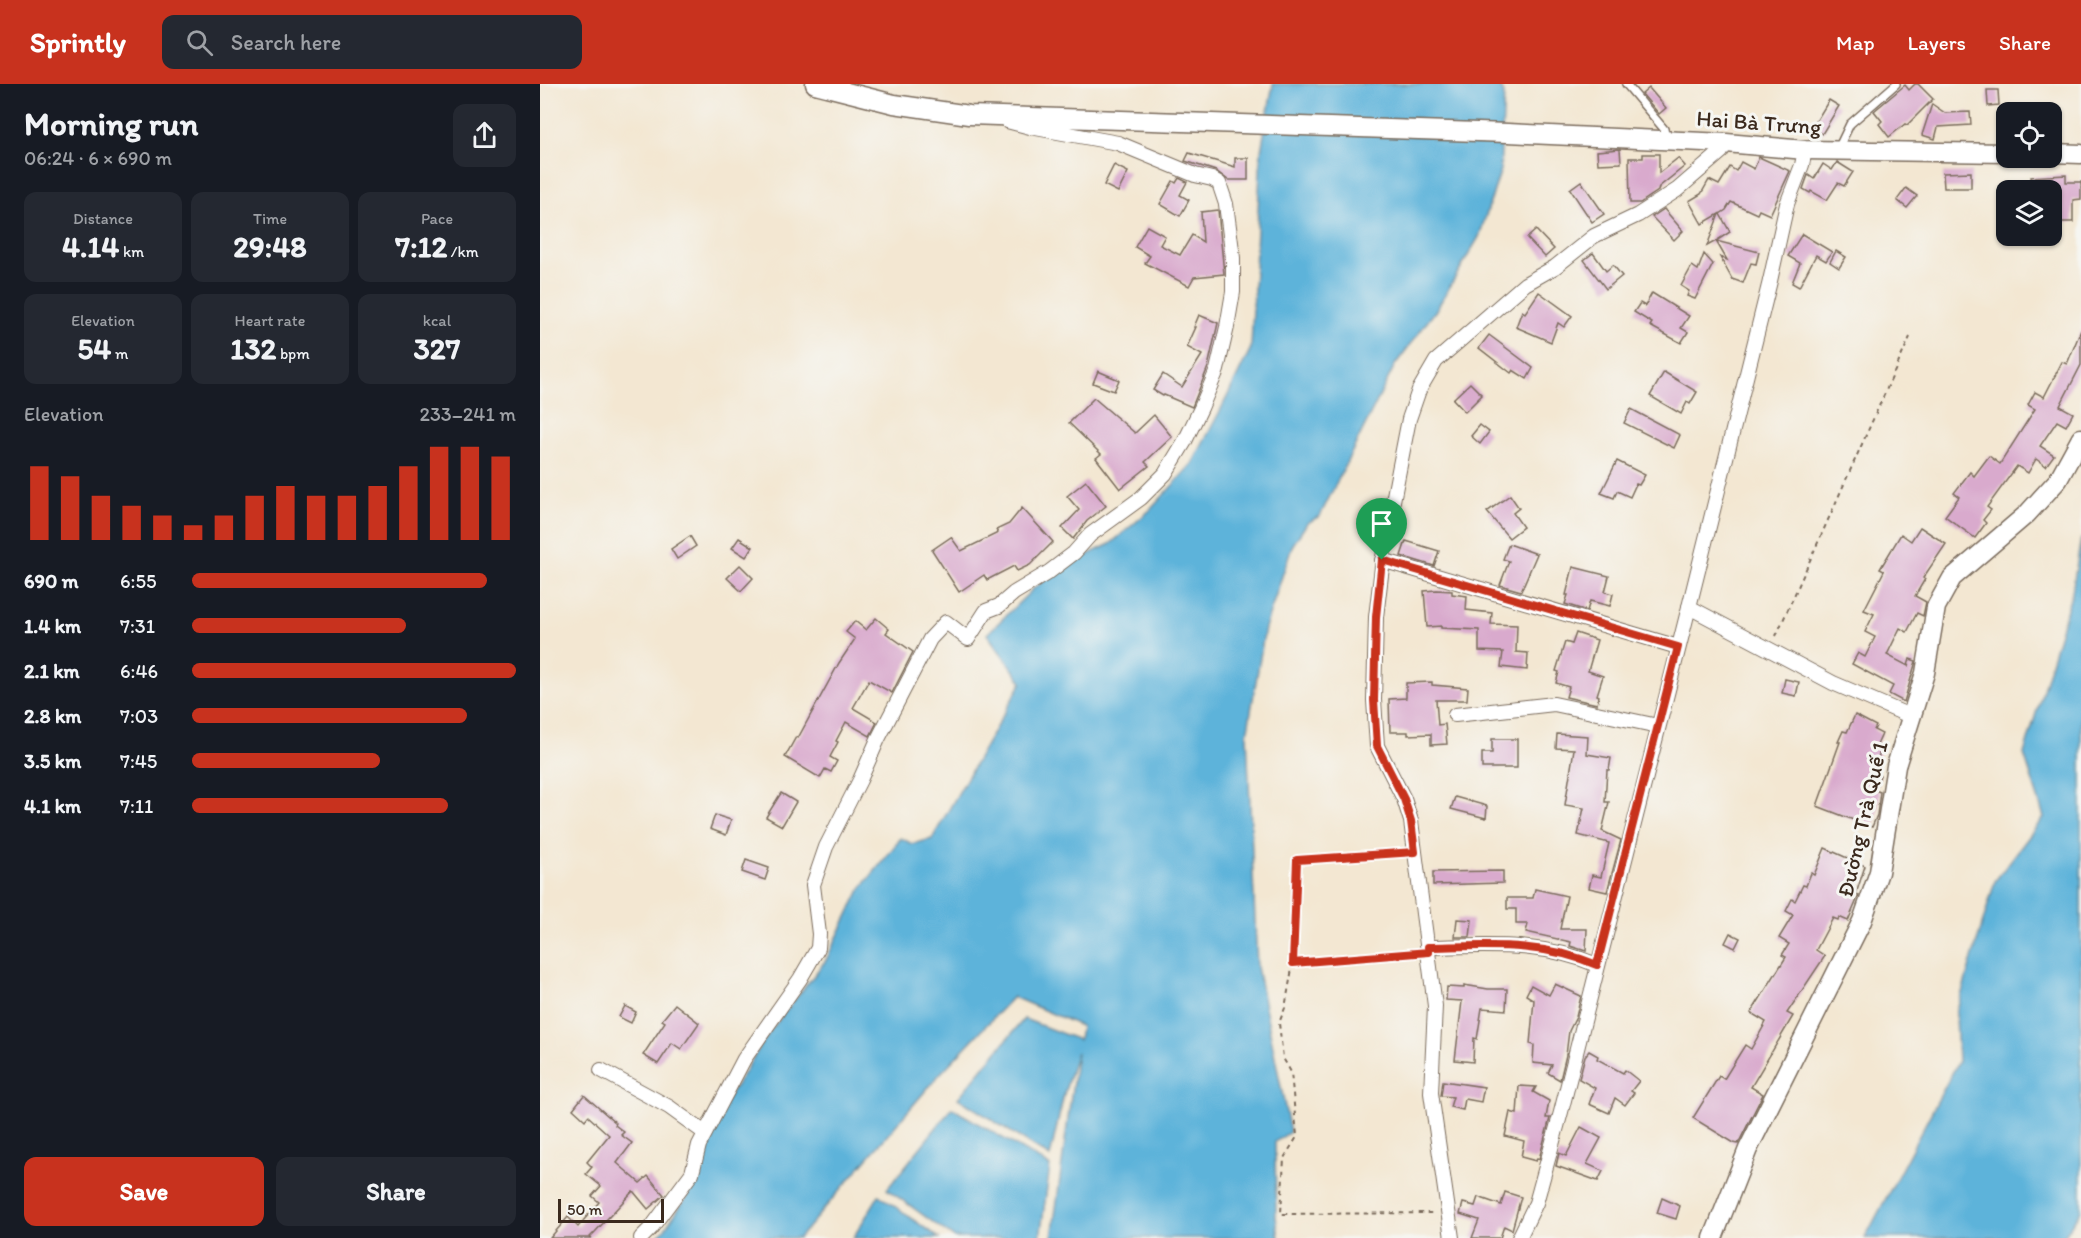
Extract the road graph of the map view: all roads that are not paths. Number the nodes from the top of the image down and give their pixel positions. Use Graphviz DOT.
graph roads {
  1 [pos="815,84"];
  2 [pos="1626,84"];
  3 [pos="1896,84"];
  4 [pos="991,116"];
  5 [pos="1666,140"];
  6 [pos="1726,143"];
  7 [pos="1805,150"];
  8 [pos="1837,151"];
  9 [pos="1996,153"];
  10 [pos="2062,153"];
  11 [pos="2081,154"];
  12 [pos="2081,438"];
  13 [pos="1382,560"];
  14 [pos="1689,607"];
  15 [pos="1678,647"];
  16 [pos="1455,715"];
  17 [pos="1912,717"];
  18 [pos="1658,726"];
  19 [pos="1429,949"];
  20 [pos="1597,965"];
  21 [pos="601,1070"];
  22 [pos="705,1133"];
  23 [pos="641,1238"];
  24 [pos="1452,1238"];
  25 [pos="1519,1238"];
  26 [pos="1713,1238"];
  1 -- 4 [label="street"];
  2 -- 5 [label="lane"];
  3 -- 8 [label="lane"];
  4 -- 5 [label="street, Hai Bà Trưng"];
  4 -- 22 [label="street"];
  5 -- 6 [label="street, Hai Bà Trưng"];
  6 -- 7 [label="street, Hai Bà Trưng"];
  6 -- 13 [label="street"];
  7 -- 8 [label="street, Hai Bà Trưng"];
  7 -- 14 [label="street"];
  8 -- 9 [label="street, Hai Bà Trưng"];
  10 -- 11 [label="street"];
  12 -- 17 [label="street, Đường Trà Quế 1"];
  13 -- 15 [label="street"];
  13 -- 19 [label="street"];
  14 -- 15 [label="street"];
  14 -- 17 [label="street"];
  15 -- 18 [label="street"];
  16 -- 18 [label="street"];
  17 -- 26 [label="street, Đường Trà Quế 1"];
  18 -- 20 [label="street"];
  19 -- 20 [label="street"];
  19 -- 24 [label="street"];
  20 -- 25 [label="street"];
  21 -- 22 [label="street"];
  22 -- 23 [label="street"];
}
